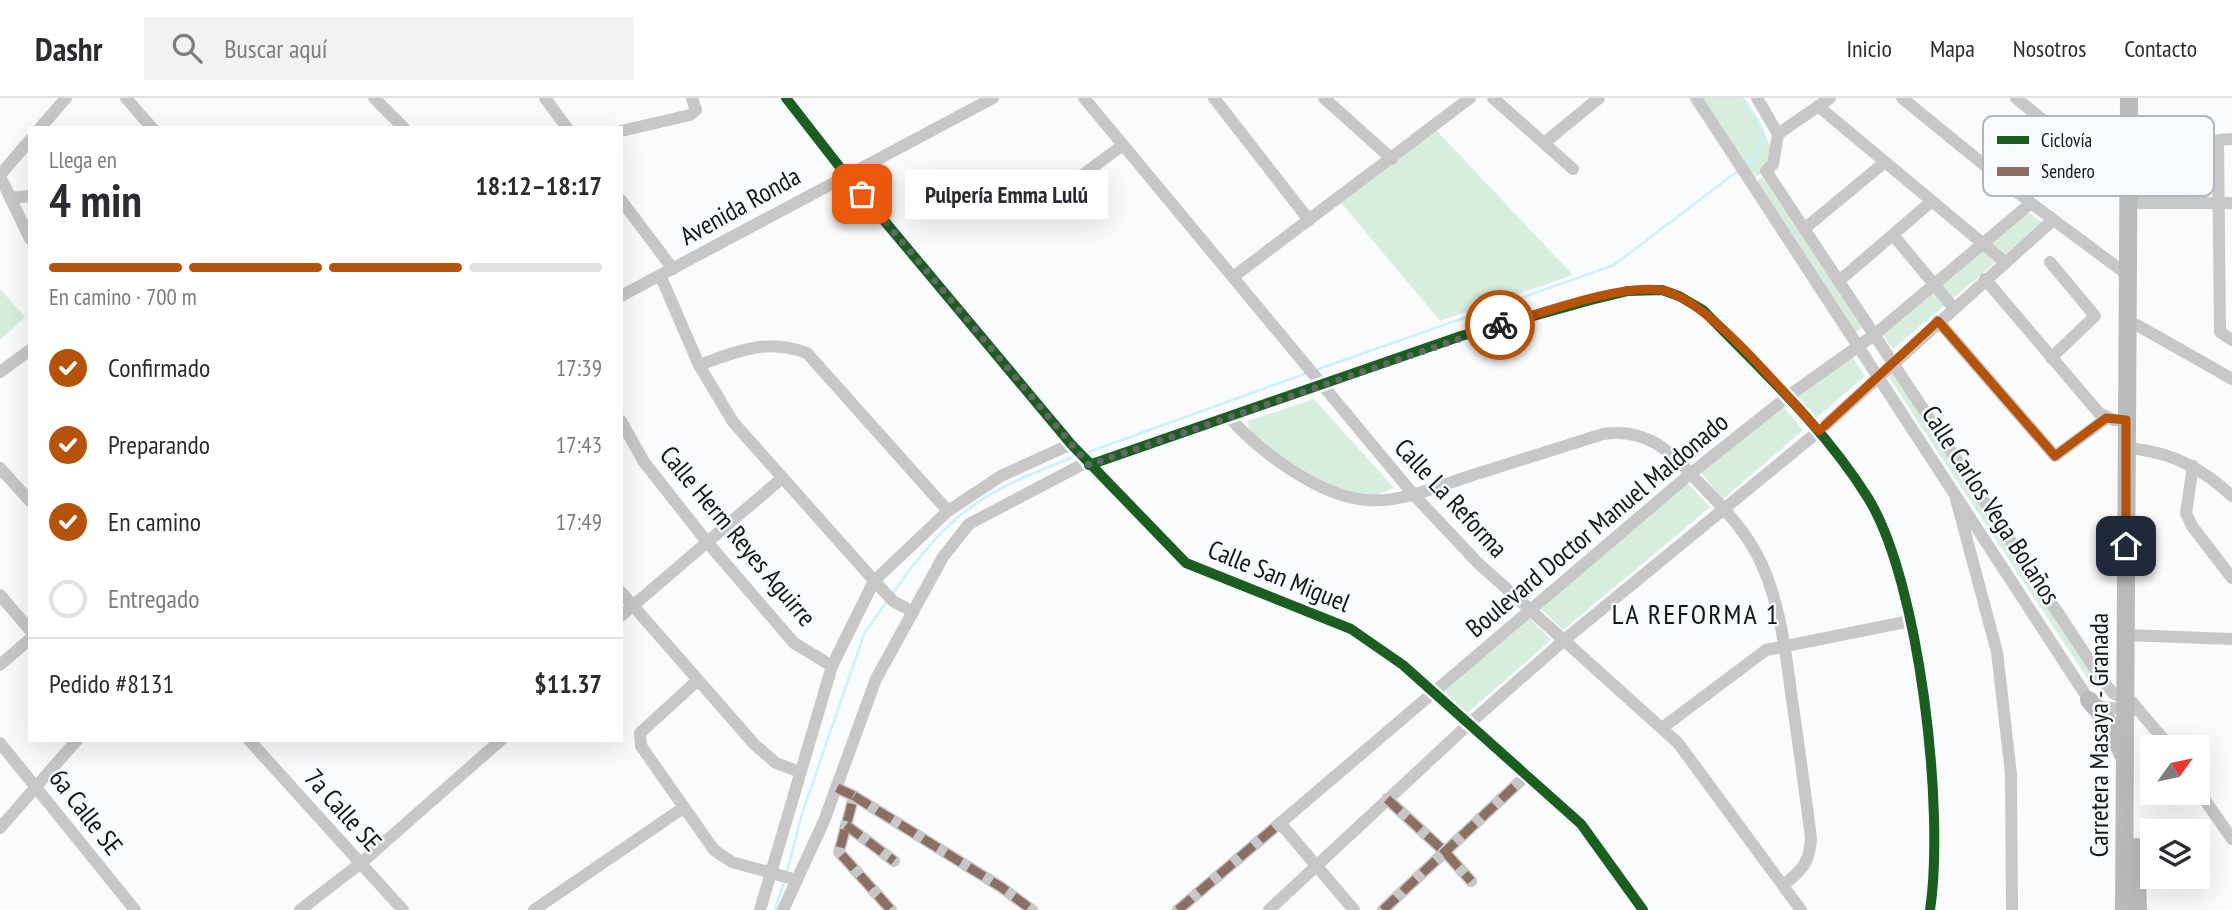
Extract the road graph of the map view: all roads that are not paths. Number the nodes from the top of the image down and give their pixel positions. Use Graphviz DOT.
graph roads {
  1 [pos="66,98"];
  2 [pos="126,98"];
  3 [pos="374,98"];
  4 [pos="545,98"];
  5 [pos="692,98"];
  6 [pos="786,98"];
  7 [pos="993,98"];
  8 [pos="1084,98"];
  9 [pos="1214,98"];
  10 [pos="1324,98"];
  11 [pos="1470,98"];
  12 [pos="1493,98"];
  13 [pos="1599,98"];
  14 [pos="1696,98"];
  15 [pos="1757,98"];
  16 [pos="1830,98"];
  17 [pos="1902,98"];
  18 [pos="2016,98"];
  19 [pos="2129,98"];
  20 [pos="2139,98"];
  21 [pos="1818,106"];
  22 [pos="2038,116"];
  23 [pos="2129,116"];
  24 [pos="2139,116"];
  25 [pos="42,126"];
  26 [pos="150,126"];
  27 [pos="402,126"];
  28 [pos="566,126"];
  29 [pos="623,131"];
  30 [pos="1778,134"];
  31 [pos="2232,139"];
  32 [pos="28,142"];
  33 [pos="1544,144"];
  34 [pos="1124,145"];
  35 [pos="1392,159"];
  36 [pos="1885,162"];
  37 [pos="1983,164"];
  38 [pos="1573,169"];
  39 [pos="1766,171"];
  40 [pos="1745,172"];
  41 [pos="846,175"];
  42 [pos="0,176"];
  43 [pos="28,196"];
  44 [pos="2022,196"];
  45 [pos="2129,196"];
  46 [pos="2138,196"];
  47 [pos="10,198"];
  48 [pos="1050,198"];
  49 [pos="1933,201"];
  50 [pos="623,203"];
  51 [pos="2031,203"];
  52 [pos="2138,203"];
  53 [pos="2225,203"];
  54 [pos="2053,219"];
  55 [pos="1309,220"];
  56 [pos="1804,229"];
  57 [pos="28,235"];
  58 [pos="1893,235"];
  59 [pos="1983,244"];
  60 [pos="2005,262"];
  61 [pos="2050,262"];
  62 [pos="673,269"];
  63 [pos="2129,276"];
  64 [pos="661,277"];
  65 [pos="1233,277"];
  66 [pos="1985,279"];
  67 [pos="1839,281"];
  68 [pos="1935,285"];
  69 [pos="623,295"];
  70 [pos="1953,307"];
  71 [pos="1938,321"];
  72 [pos="2137,325"];
  73 [pos="1874,335"];
  74 [pos="2232,340"];
  75 [pos="1860,345"];
  76 [pos="28,352"];
  77 [pos="2051,358"];
  78 [pos="1893,363"];
  79 [pos="699,365"];
  80 [pos="0,372"];
  81 [pos="1879,375"];
  82 [pos="2232,379"];
  83 [pos="1320,384"];
  84 [pos="1787,397"];
  85 [pos="1230,418"];
  86 [pos="2106,418"];
  87 [pos="2126,420"];
  88 [pos="623,425"];
  89 [pos="1819,431"];
  90 [pos="1072,446"];
  91 [pos="2137,449"];
  92 [pos="1087,462"];
  93 [pos="2193,466"];
  94 [pos="0,468"];
  95 [pos="1690,474"];
  96 [pos="781,479"];
  97 [pos="1954,489"];
  98 [pos="1413,494"];
  99 [pos="2232,496"];
  100 [pos="28,499"];
  101 [pos="1725,507"];
  102 [pos="948,511"];
  103 [pos="707,542"];
  104 [pos="2232,578"];
  105 [pos="876,583"];
  106 [pos="623,594"];
  107 [pos="0,595"];
  108 [pos="633,606"];
  109 [pos="1528,609"];
  110 [pos="911,611"];
  111 [pos="623,614"];
  112 [pos="1910,621"];
  113 [pos="28,628"];
  114 [pos="2131,635"];
  115 [pos="2232,639"];
  116 [pos="28,641"];
  117 [pos="1563,641"];
  118 [pos="1785,645"];
  119 [pos="0,665"];
  120 [pos="832,666"];
  121 [pos="698,680"];
  122 [pos="1436,692"];
  123 [pos="2090,699"];
  124 [pos="2129,705"];
  125 [pos="1470,723"];
  126 [pos="1662,728"];
  127 [pos="2162,735"];
  128 [pos="75,742"];
  129 [pos="251,742"];
  130 [pos="500,742"];
  131 [pos="0,743"];
  132 [pos="2126,766"];
  133 [pos="800,772"];
  134 [pos="1528,774"];
  135 [pos="37,785"];
  136 [pos="837,788"];
  137 [pos="854,796"];
  138 [pos="1387,799"];
  139 [pos="2208,805"];
  140 [pos="683,808"];
  141 [pos="1280,823"];
  142 [pos="846,825"];
  143 [pos="0,828"];
  144 [pos="2232,839"];
  145 [pos="1445,852"];
  146 [pos="894,861"];
  147 [pos="361,863"];
  148 [pos="1315,867"];
  149 [pos="784,877"];
  150 [pos="1471,881"];
  151 [pos="1783,885"];
  152 [pos="1194,905"];
  153 [pos="135,910"];
  154 [pos="300,910"];
  155 [pos="403,910"];
  156 [pos="534,910"];
  157 [pos="760,910"];
  158 [pos="783,910"];
  159 [pos="891,910"];
  160 [pos="1032,910"];
  161 [pos="1178,910"];
  162 [pos="1269,910"];
  163 [pos="1354,910"];
  164 [pos="1383,910"];
  165 [pos="1643,910"];
  166 [pos="1801,910"];
  167 [pos="1930,910"];
  168 [pos="2012,910"];
  169 [pos="2124,910"];
  170 [pos="2138,910"];
  1 -- 25 [label="street"];
  2 -- 26 [label="street"];
  3 -- 27 [label="street"];
  4 -- 28 [label="street"];
  5 -- 29 [label="street"];
  6 -- 41 [label="street, Calle San Miguel"];
  7 -- 41 [label="street, Avenida Ronda"];
  8 -- 34 [label="street, Calle La Reforma"];
  9 -- 55 [label="street"];
  10 -- 35 [label="street"];
  11 -- 35 [label="street"];
  12 -- 33 [label="street"];
  13 -- 33 [label="street"];
  14 -- 40 [label="street, Calle Carlos Vega Bolaños"];
  15 -- 30 [label="street"];
  16 -- 21 [label="street"];
  17 -- 37 [label="street"];
  18 -- 22 [label="street"];
  19 -- 23 [label="highway, Carretera Masaya - Granada"];
  20 -- 24 [label="highway, Carretera Masaya - Granada"];
  21 -- 30 [label="street"];
  21 -- 36 [label="street"];
  30 -- 39 [label="street"];
  31 -- 53 [label="street"];
  32 -- 42 [label="street"];
  33 -- 38 [label="street"];
  34 -- 48 [label="street"];
  34 -- 65 [label="street, Calle La Reforma"];
  35 -- 55 [label="street"];
  36 -- 49 [label="street"];
  36 -- 56 [label="street"];
  39 -- 40 [label="street"];
  39 -- 56 [label="street, Calle Carlos Vega Bolaños"];
  40 -- 75 [label="street, Calle Carlos Vega Bolaños"];
  41 -- 62 [label="street, Avenida Ronda"];
  41 -- 90 [label="street, Calle San Miguel"];
  42 -- 47 [label="street"];
  43 -- 47 [label="street"];
  44 -- 51 [label="street"];
  45 -- 63 [label="highway, Carretera Masaya - Granada"];
  46 -- 52 [label="highway, Carretera Masaya - Granada"];
  47 -- 57 [label="street"];
  49 -- 58 [label="street"];
  49 -- 59 [label="street"];
  50 -- 62 [label="street"];
  51 -- 54 [label="street"];
  51 -- 59 [label="street, Boulevard Doctor Manuel Maldonado"];
  52 -- 53 [label="street"];
  52 -- 72 [label="highway, Carretera Masaya - Granada"];
  53 -- 74 [label="street"];
  54 -- 60 [label="street"];
  54 -- 63 [label="street"];
  55 -- 65 [label="street"];
  56 -- 67 [label="street, Calle Carlos Vega Bolaños"];
  58 -- 67 [label="street"];
  58 -- 68 [label="street"];
  59 -- 60 [label="street"];
  59 -- 68 [label="street, Boulevard Doctor Manuel Maldonado"];
  60 -- 66 [label="street"];
  61 -- 77 [label="street"];
  62 -- 64 [label="street, Avenida Ronda"];
  63 -- 87 [label="highway, Carretera Masaya - Granada"];
  64 -- 69 [label="street, Avenida Ronda"];
  64 -- 79 [label="street"];
  65 -- 83 [label="street, Calle La Reforma"];
  66 -- 70 [label="street"];
  66 -- 77 [label="street"];
  67 -- 73 [label="street, Calle Carlos Vega Bolaños"];
  68 -- 70 [label="street"];
  68 -- 73 [label="street, Boulevard Doctor Manuel Maldonado"];
  70 -- 71 [label="street"];
  71 -- 78 [label="street"];
  71 -- 86 [label="street"];
  72 -- 82 [label="street"];
  72 -- 91 [label="highway, Carretera Masaya - Granada"];
  73 -- 75 [label="street, Boulevard Doctor Manuel Maldonado"];
  73 -- 78 [label="street, Calle Carlos Vega Bolaños"];
  75 -- 81 [label="street, Calle Carlos Vega Bolaños"];
  75 -- 84 [label="street, Boulevard Doctor Manuel Maldonado"];
  76 -- 80 [label="street"];
  77 -- 86 [label="street"];
  78 -- 81 [label="street"];
  78 -- 124 [label="street, Calle Carlos Vega Bolaños"];
  79 -- 96 [label="street"];
  79 -- 102 [label="street"];
  81 -- 89 [label="street"];
  81 -- 97 [label="street, Calle Carlos Vega Bolaños"];
  83 -- 84 [label="street"];
  83 -- 85 [label="street"];
  83 -- 98 [label="street, Calle La Reforma"];
  84 -- 89 [label="street"];
  84 -- 95 [label="street, Boulevard Doctor Manuel Maldonado"];
  85 -- 92 [label="street"];
  85 -- 98 [label="street"];
  86 -- 87 [label="street"];
  87 -- 114 [label="highway, Carretera Masaya - Granada"];
  88 -- 103 [label="street, Calle Herm Reyes Aguirre"];
  89 -- 101 [label="street"];
  89 -- 112 [label="street"];
  90 -- 92 [label="street, Calle San Miguel"];
  90 -- 102 [label="street"];
  91 -- 93 [label="street"];
  91 -- 114 [label="highway, Carretera Masaya - Granada"];
  92 -- 110 [label="street"];
  92 -- 122 [label="street, Calle San Miguel"];
  93 -- 99 [label="street"];
  93 -- 104 [label="street"];
  94 -- 100 [label="street"];
  95 -- 98 [label="street"];
  95 -- 101 [label="street"];
  95 -- 109 [label="street, Boulevard Doctor Manuel Maldonado"];
  96 -- 103 [label="street"];
  96 -- 105 [label="street"];
  97 -- 123 [label="street, Calle Carlos Vega Bolaños"];
  97 -- 168 [label="street"];
  98 -- 109 [label="street, Calle La Reforma"];
  101 -- 117 [label="street"];
  101 -- 118 [label="street"];
  102 -- 105 [label="street"];
  103 -- 108 [label="street"];
  103 -- 120 [label="street, Calle Herm Reyes Aguirre"];
  105 -- 110 [label="street"];
  105 -- 120 [label="street"];
  106 -- 108 [label="street"];
  107 -- 113 [label="street"];
  108 -- 111 [label="street"];
  108 -- 121 [label="street"];
  109 -- 117 [label="street, Calle La Reforma"];
  109 -- 122 [label="street, Boulevard Doctor Manuel Maldonado"];
  110 -- 136 [label="street"];
  112 -- 118 [label="street"];
  112 -- 167 [label="street"];
  114 -- 115 [label="street"];
  114 -- 124 [label="highway, Carretera Masaya - Granada"];
  116 -- 119 [label="street"];
  117 -- 125 [label="street"];
  117 -- 126 [label="street, Calle La Reforma"];
  118 -- 126 [label="street"];
  118 -- 151 [label="street"];
  120 -- 133 [label="street"];
  121 -- 133 [label="street"];
  121 -- 140 [label="street"];
  122 -- 125 [label="street, Calle San Miguel"];
  122 -- 141 [label="street, Boulevard Doctor Manuel Maldonado"];
  123 -- 124 [label="street"];
  123 -- 132 [label="highway"];
  124 -- 127 [label="street, Calle Carlos Vega Bolaños"];
  124 -- 132 [label="highway, Carretera Masaya - Granada"];
  124 -- 170 [label="highway, Carretera Masaya - Granada"];
  125 -- 134 [label="street, Calle San Miguel"];
  125 -- 138 [label="street"];
  126 -- 151 [label="street, Calle La Reforma"];
  128 -- 135 [label="street"];
  129 -- 147 [label="street, 7a Calle SE"];
  130 -- 147 [label="street"];
  131 -- 135 [label="street, 6a Calle SE"];
  132 -- 169 [label="highway, Carretera Masaya - Granada"];
  133 -- 149 [label="street"];
  134 -- 145 [label="street"];
  134 -- 165 [label="street, Calle San Miguel"];
  135 -- 143 [label="street"];
  135 -- 153 [label="street, 6a Calle SE"];
  136 -- 137 [label="street"];
  136 -- 149 [label="street"];
  137 -- 142 [label="street"];
  137 -- 160 [label="street"];
  138 -- 145 [label="street"];
  138 -- 148 [label="street"];
  139 -- 144 [label="street"];
  140 -- 149 [label="street"];
  140 -- 156 [label="street"];
  141 -- 148 [label="street"];
  141 -- 152 [label="street, Boulevard Doctor Manuel Maldonado"];
  142 -- 146 [label="street"];
  142 -- 159 [label="street"];
  145 -- 150 [label="street"];
  145 -- 164 [label="street"];
  147 -- 154 [label="street"];
  147 -- 155 [label="street, 7a Calle SE"];
  148 -- 162 [label="street"];
  148 -- 163 [label="street"];
  149 -- 157 [label="street"];
  149 -- 158 [label="street"];
  151 -- 166 [label="street, Calle La Reforma"];
  152 -- 161 [label="street, Boulevard Doctor Manuel Maldonado"];
}
